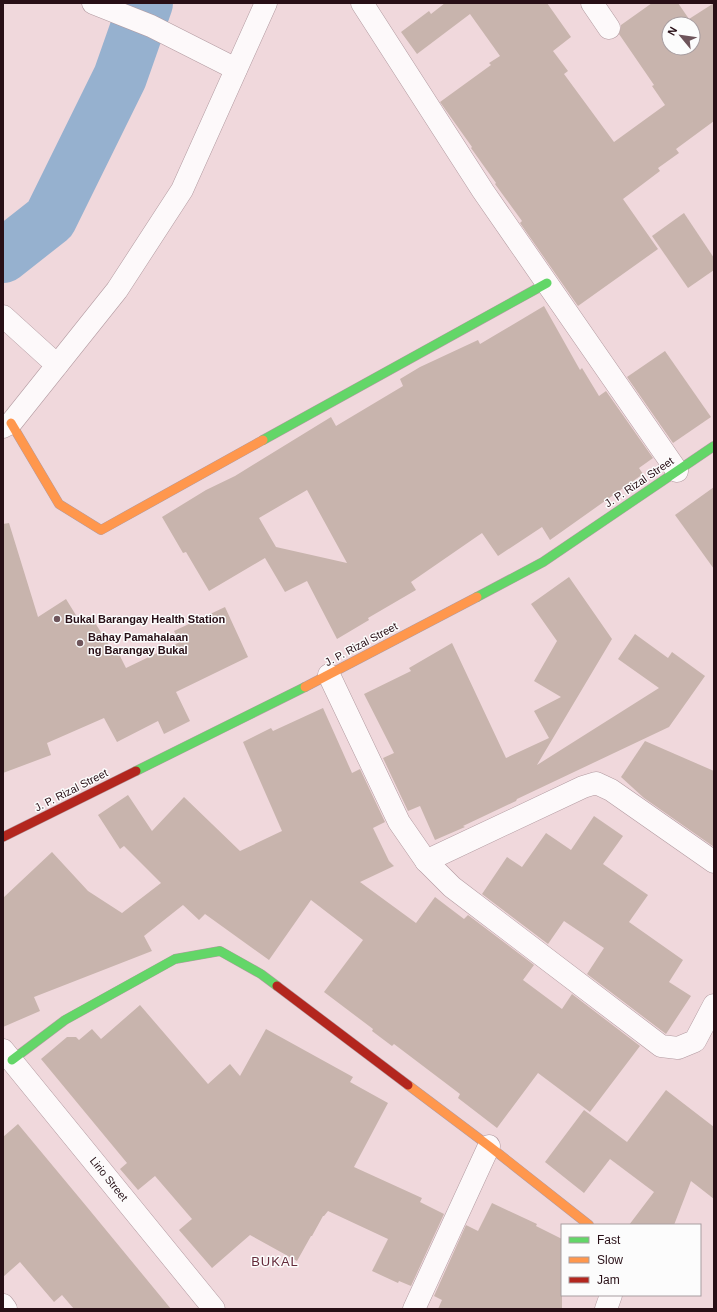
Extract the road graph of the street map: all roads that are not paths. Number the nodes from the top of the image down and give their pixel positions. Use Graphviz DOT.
graph roads {
  1 [pos="93,3"];
  2 [pos="266,3"];
  3 [pos="362,3"];
  4 [pos="592,3"];
  5 [pos="609,28"];
  6 [pos="236,69"];
  7 [pos="547,283"];
  8 [pos="3,316"];
  9 [pos="57,365"];
  10 [pos="7,425"];
  11 [pos="714,446"];
  12 [pos="677,471"];
  13 [pos="329,675"];
  14 [pos="3,837"];
  15 [pos="426,861"];
  16 [pos="714,862"];
  17 [pos="714,1005"];
  18 [pos="7,1055"];
  19 [pos="489,1146"];
  20 [pos="588,1224"];
  21 [pos="611,1296"];
  22 [pos="3,1305"];
  23 [pos="212,1308"];
  24 [pos="6,1309"];
  25 [pos="414,1309"];
  26 [pos="606,1309"];
  1 -- 6 [label="street"];
  2 -- 6 [label="street"];
  3 -- 7 [label="street"];
  4 -- 5 [label="street"];
  6 -- 9 [label="street"];
  7 -- 10 [label="street"];
  7 -- 12 [label="street"];
  8 -- 9 [label="street"];
  9 -- 10 [label="street"];
  11 -- 12 [label="street, J. P. Rizal Street"];
  12 -- 13 [label="street, J. P. Rizal Street"];
  13 -- 14 [label="street, J. P. Rizal Street"];
  13 -- 15 [label="street"];
  15 -- 16 [label="street"];
  15 -- 17 [label="street"];
  18 -- 19 [label="street"];
  18 -- 23 [label="street, Lirio Street"];
  19 -- 20 [label="street"];
  19 -- 25 [label="street"];
  21 -- 26 [label="street"];
  22 -- 24 [label="street"];
}
